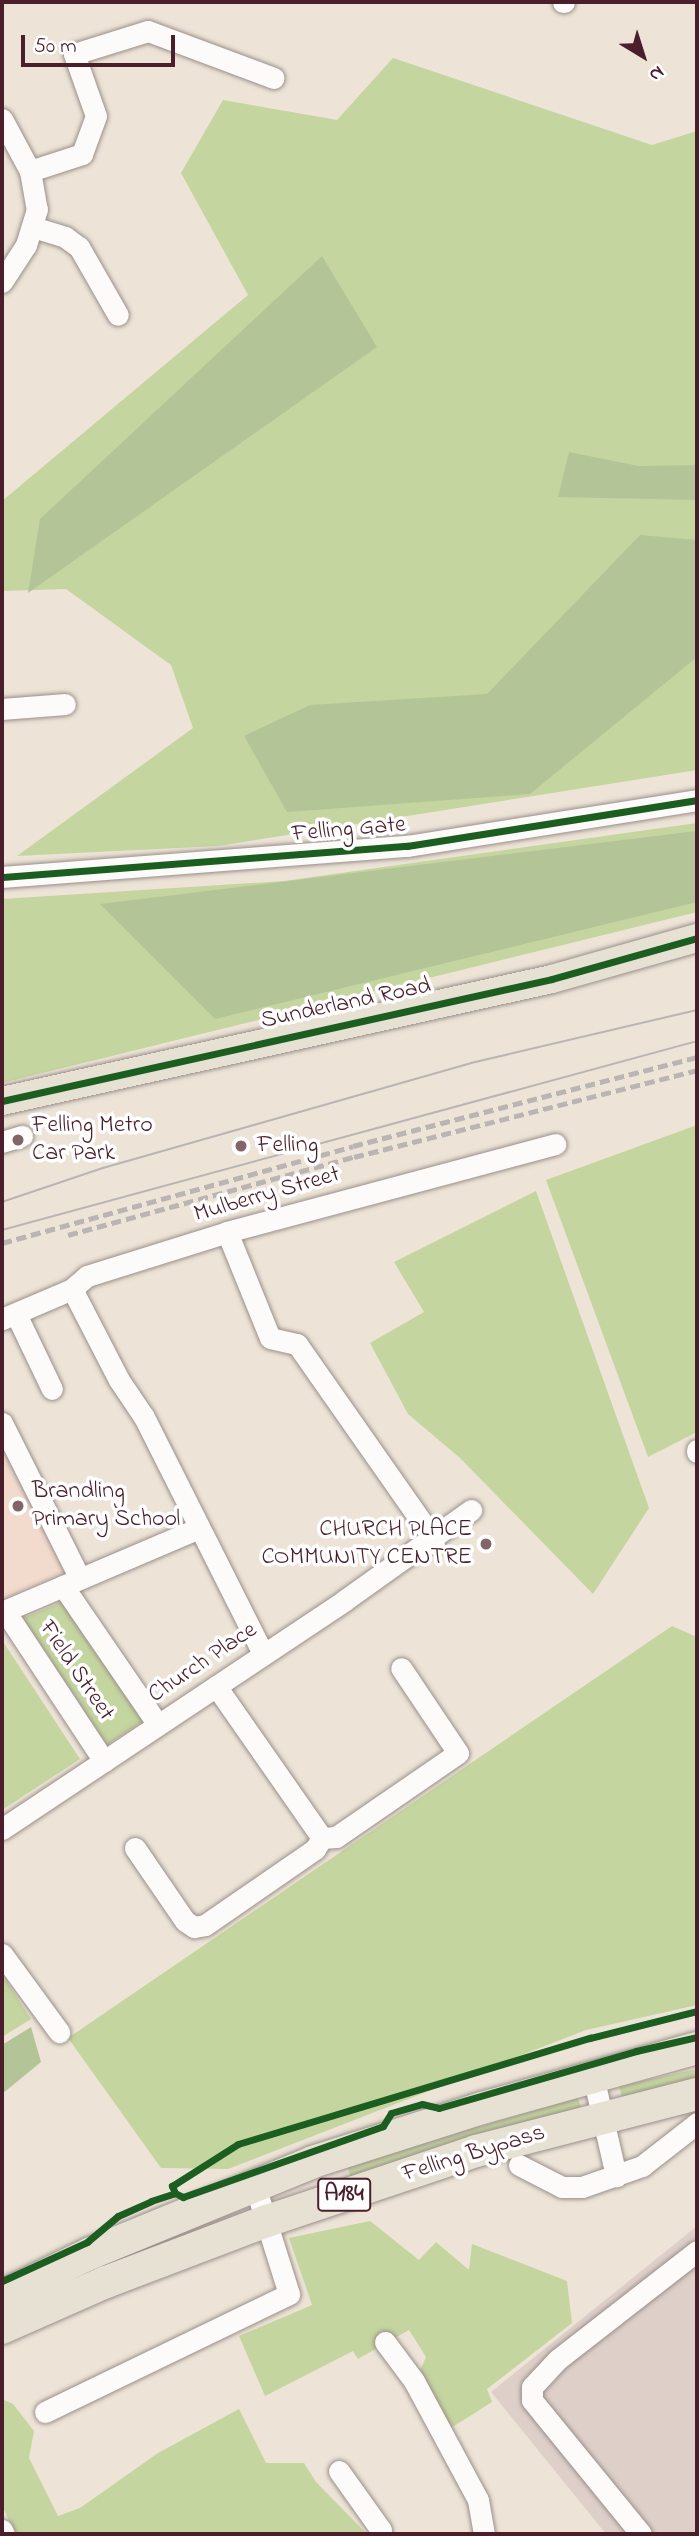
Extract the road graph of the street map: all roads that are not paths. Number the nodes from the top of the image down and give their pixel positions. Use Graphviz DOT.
graph roads {
  1 [pos="274,78"];
  2 [pos="2,119"];
  3 [pos="30,171"];
  4 [pos="33,227"];
  5 [pos="2,282"];
  6 [pos="118,315"];
  7 [pos="65,704"];
  8 [pos="2,709"];
  9 [pos="697,800"];
  10 [pos="2,877"];
  11 [pos="697,938"];
  12 [pos="2,1101"];
  13 [pos="555,1144"];
  14 [pos="227,1232"];
  15 [pos="72,1289"];
  16 [pos="9,1316"];
  17 [pos="52,1390"];
  18 [pos="2,1423"];
  19 [pos="471,1510"];
  20 [pos="199,1528"];
  21 [pos="433,1541"];
  22 [pos="72,1582"];
  23 [pos="3,1611"];
  24 [pos="263,1654"];
  25 [pos="401,1668"];
  26 [pos="216,1686"];
  27 [pos="158,1725"];
  28 [pos="104,1761"];
  29 [pos="2,1829"];
  30 [pos="323,1838"];
  31 [pos="135,1848"];
  32 [pos="2,1954"];
  33 [pos="59,2032"];
  34 [pos="697,2048"];
  35 [pos="593,2076"];
  36 [pos="697,2094"];
  37 [pos="603,2116"];
  38 [pos="697,2123"];
  39 [pos="519,2165"];
  40 [pos="616,2176"];
  41 [pos="255,2186"];
  42 [pos="267,2221"];
  43 [pos="697,2251"];
  44 [pos="2,2296"];
  45 [pos="2,2328"];
  46 [pos="385,2342"];
  47 [pos="45,2412"];
  48 [pos="339,2471"];
  49 [pos="381,2534"];
  50 [pos="484,2534"];
  51 [pos="641,2534"];
  1 -- 3 [label="street"];
  2 -- 3 [label="street"];
  3 -- 4 [label="street"];
  4 -- 5 [label="street"];
  4 -- 6 [label="street"];
  7 -- 8 [label="street"];
  9 -- 10 [label="street, Felling Gate"];
  11 -- 12 [label="main road, Sunderland Road"];
  13 -- 14 [label="street, Mulberry Street"];
  14 -- 15 [label="street, Mulberry Street"];
  14 -- 21 [label="street"];
  15 -- 16 [label="street, Mulberry Street"];
  15 -- 20 [label="street"];
  16 -- 17 [label="street"];
  18 -- 22 [label="street"];
  19 -- 21 [label="street, Church Place"];
  20 -- 22 [label="street"];
  20 -- 24 [label="street"];
  21 -- 24 [label="street, Church Place"];
  22 -- 23 [label="street"];
  22 -- 27 [label="street"];
  23 -- 28 [label="street, Field Street"];
  24 -- 26 [label="street, Church Place"];
  25 -- 30 [label="street"];
  26 -- 27 [label="street, Church Place"];
  26 -- 30 [label="street"];
  27 -- 28 [label="street, Church Place"];
  28 -- 29 [label="street, Church Place"];
  30 -- 31 [label="street"];
  32 -- 33 [label="street"];
  34 -- 35 [label="highway, Felling Bypass / A184"];
  35 -- 37 [label="street"];
  35 -- 41 [label="highway, Felling Bypass / A184"];
  36 -- 37 [label="highway, Felling Bypass / A184"];
  37 -- 40 [label="street"];
  37 -- 42 [label="highway, Felling Bypass / A184"];
  38 -- 40 [label="street"];
  39 -- 40 [label="street"];
  41 -- 42 [label="street"];
  41 -- 44 [label="highway, Felling Bypass / A184"];
  42 -- 45 [label="highway, Felling Bypass / A184"];
  42 -- 47 [label="street"];
  43 -- 51 [label="street"];
  46 -- 50 [label="street"];
  48 -- 49 [label="street"];
}
